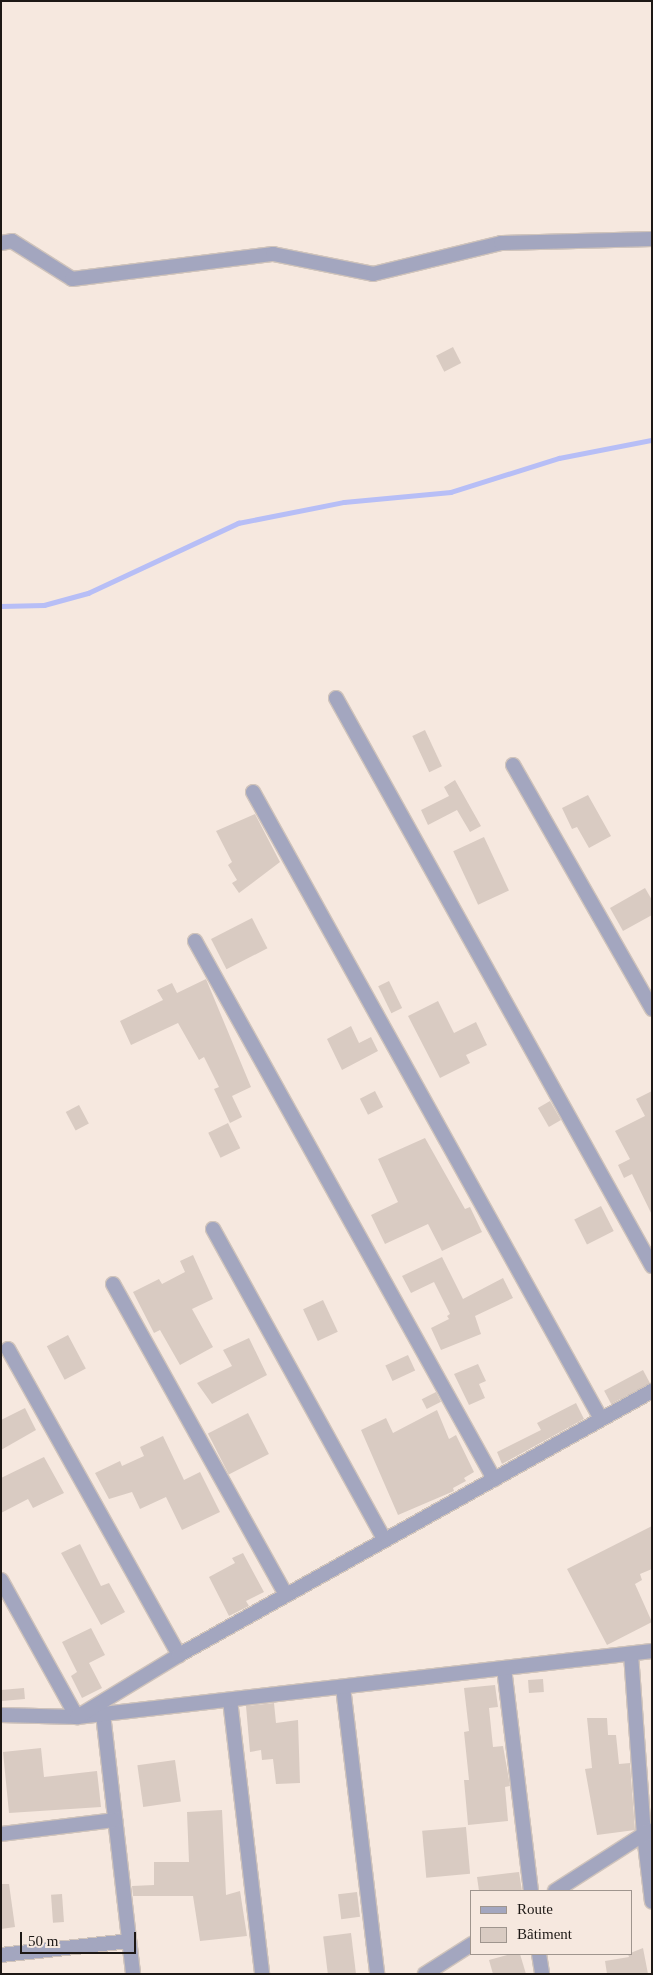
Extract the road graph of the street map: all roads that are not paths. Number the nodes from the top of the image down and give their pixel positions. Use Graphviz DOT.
graph roads {
  1 [pos="652,239"];
  2 [pos="1,243"];
  3 [pos="336,698"];
  4 [pos="513,765"];
  5 [pos="252,792"];
  6 [pos="194,941"];
  7 [pos="652,1009"];
  8 [pos="213,1229"];
  9 [pos="652,1266"];
  10 [pos="113,1284"];
  11 [pos="8,1349"];
  12 [pos="652,1391"];
  13 [pos="601,1419"];
  14 [pos="494,1479"];
  15 [pos="385,1540"];
  16 [pos="1,1580"];
  17 [pos="286,1595"];
  18 [pos="652,1651"];
  19 [pos="631,1654"];
  20 [pos="179,1655"];
  21 [pos="504,1668"];
  22 [pos="343,1687"];
  23 [pos="230,1700"];
  24 [pos="103,1714"];
  25 [pos="1,1715"];
  26 [pos="77,1717"];
  27 [pos="115,1820"];
  28 [pos="648,1832"];
  29 [pos="1,1834"];
  30 [pos="531,1890"];
  31 [pos="557,1890"];
  32 [pos="652,1902"];
  33 [pos="129,1940"];
  34 [pos="470,1945"];
  35 [pos="1,1955"];
  36 [pos="540,1955"];
  37 [pos="133,1974"];
  38 [pos="262,1974"];
  39 [pos="377,1974"];
  40 [pos="425,1974"];
  41 [pos="542,1974"];
  1 -- 2 [label="street"];
  3 -- 9 [label="street"];
  4 -- 7 [label="street"];
  5 -- 13 [label="street"];
  6 -- 14 [label="street"];
  8 -- 15 [label="street"];
  10 -- 17 [label="street"];
  11 -- 20 [label="street"];
  12 -- 13 [label="street"];
  13 -- 14 [label="street"];
  14 -- 15 [label="street"];
  15 -- 17 [label="street"];
  16 -- 26 [label="street"];
  17 -- 20 [label="street"];
  18 -- 19 [label="street"];
  19 -- 21 [label="street"];
  19 -- 28 [label="street"];
  20 -- 26 [label="street"];
  21 -- 22 [label="street"];
  21 -- 30 [label="street"];
  22 -- 23 [label="street"];
  22 -- 39 [label="street"];
  23 -- 24 [label="street"];
  23 -- 38 [label="street"];
  24 -- 26 [label="street"];
  24 -- 27 [label="street"];
  25 -- 26 [label="street"];
  27 -- 29 [label="street"];
  27 -- 33 [label="street"];
  28 -- 31 [label="street"];
  28 -- 32 [label="street"];
  33 -- 35 [label="street"];
  33 -- 37 [label="street"];
  34 -- 40 [label="street"];
  36 -- 41 [label="street"];
}
